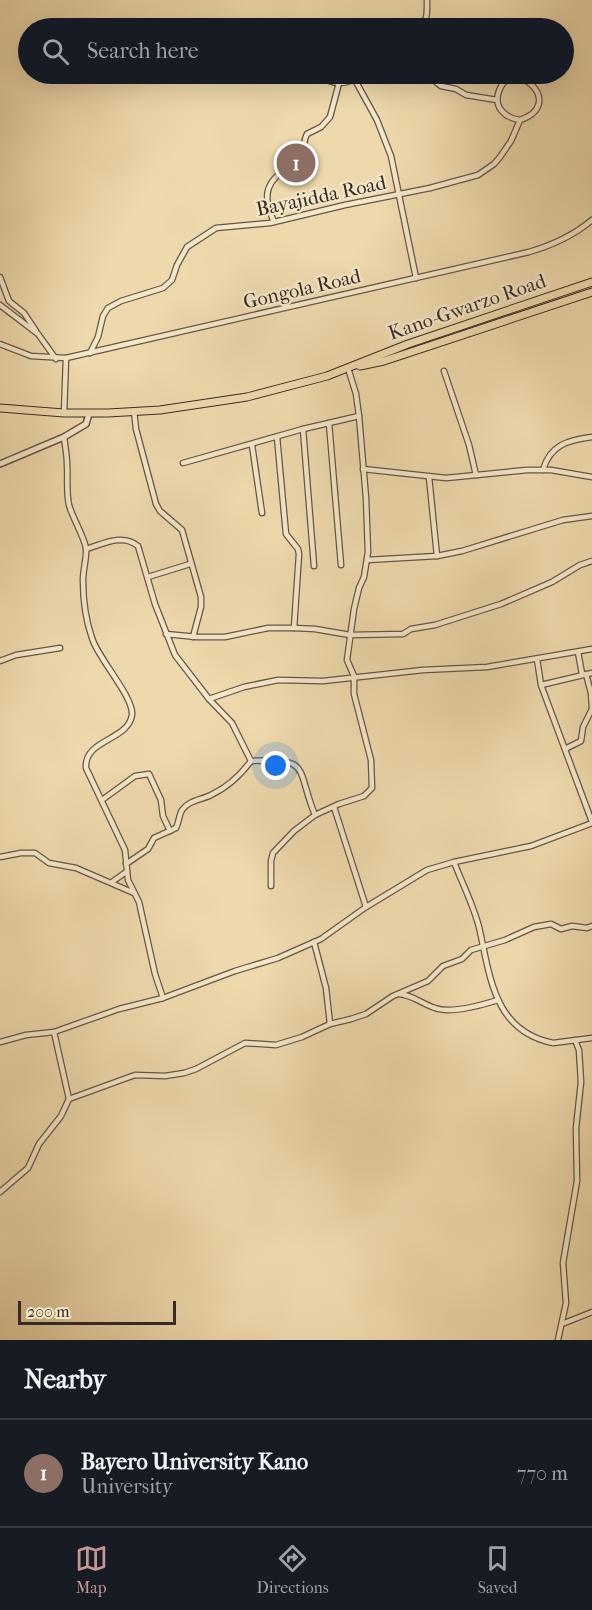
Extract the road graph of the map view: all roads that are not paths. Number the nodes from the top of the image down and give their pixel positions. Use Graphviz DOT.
graph roads {
  1 [pos="427,0"];
  2 [pos="426,18"];
  3 [pos="339,84"];
  4 [pos="357,84"];
  5 [pos="438,84"];
  6 [pos="504,84"];
  7 [pos="532,84"];
  8 [pos="497,100"];
  9 [pos="520,120"];
  10 [pos="400,195"];
  11 [pos="592,220"];
  12 [pos="274,222"];
  13 [pos="0,277"];
  14 [pos="416,278"];
  15 [pos="592,282"];
  16 [pos="592,292"];
  17 [pos="0,305"];
  18 [pos="38,334"];
  19 [pos="0,344"];
  20 [pos="90,352"];
  21 [pos="66,358"];
  22 [pos="56,359"];
  23 [pos="351,367"];
  24 [pos="444,371"];
  25 [pos="0,408"];
  26 [pos="134,411"];
  27 [pos="64,413"];
  28 [pos="89,414"];
  29 [pos="359,416"];
  30 [pos="329,423"];
  31 [pos="303,429"];
  32 [pos="64,437"];
  33 [pos="277,437"];
  34 [pos="592,437"];
  35 [pos="252,445"];
  36 [pos="183,463"];
  37 [pos="0,464"];
  38 [pos="363,469"];
  39 [pos="543,470"];
  40 [pos="476,475"];
  41 [pos="429,477"];
  42 [pos="592,477"];
  43 [pos="262,513"];
  44 [pos="592,516"];
  45 [pos="86,549"];
  46 [pos="437,556"];
  47 [pos="367,560"];
  48 [pos="592,561"];
  49 [pos="190,564"];
  50 [pos="341,565"];
  51 [pos="314,566"];
  52 [pos="148,577"];
  53 [pos="294,628"];
  54 [pos="166,634"];
  55 [pos="350,635"];
  56 [pos="193,637"];
  57 [pos="60,648"];
  58 [pos="592,649"];
  59 [pos="578,652"];
  60 [pos="537,659"];
  61 [pos="0,661"];
  62 [pos="587,674"];
  63 [pos="354,676"];
  64 [pos="542,685"];
  65 [pos="210,699"];
  66 [pos="592,709"];
  67 [pos="565,749"];
  68 [pos="251,761"];
  69 [pos="102,800"];
  70 [pos="334,807"];
  71 [pos="315,815"];
  72 [pos="592,822"];
  73 [pos="170,831"];
  74 [pos="0,857"];
  75 [pos="454,862"];
  76 [pos="126,864"];
  77 [pos="126,872"];
  78 [pos="112,882"];
  79 [pos="271,886"];
  80 [pos="136,894"];
  81 [pos="366,907"];
  82 [pos="592,926"];
  83 [pos="314,942"];
  84 [pos="482,946"];
  85 [pos="399,994"];
  86 [pos="163,998"];
  87 [pos="498,1000"];
  88 [pos="330,1024"];
  89 [pos="54,1032"];
  90 [pos="592,1038"];
  91 [pos="575,1040"];
  92 [pos="0,1042"];
  93 [pos="69,1099"];
  94 [pos="0,1192"];
  95 [pos="591,1312"];
  96 [pos="562,1324"];
  97 [pos="558,1340"];
  1 -- 2 [label="street"];
  3 -- 12 [label="street"];
  4 -- 10 [label="street"];
  5 -- 8 [label="street"];
  6 -- 8 [label="street, Bayajidda Road"];
  7 -- 9 [label="street, Bayajidda Road"];
  8 -- 9 [label="street"];
  9 -- 10 [label="street, Bayajidda Road"];
  10 -- 12 [label="street, Bayajidda Road"];
  10 -- 14 [label="street"];
  11 -- 14 [label="street, Gongola Road"];
  12 -- 20 [label="street, Bayajidda Road"];
  13 -- 18 [label="street"];
  14 -- 20 [label="street, Gongola Road"];
  15 -- 23 [label="main road, Kano-Gwarzo Road"];
  16 -- 23 [label="main road"];
  17 -- 18 [label="street"];
  18 -- 22 [label="street"];
  19 -- 22 [label="street, Gongola Road"];
  20 -- 21 [label="street, Gongola Road"];
  21 -- 22 [label="street, Gongola Road"];
  21 -- 27 [label="street"];
  23 -- 26 [label="main road"];
  23 -- 29 [label="street"];
  24 -- 40 [label="street"];
  25 -- 27 [label="main road"];
  26 -- 28 [label="main road"];
  26 -- 49 [label="street"];
  27 -- 28 [label="main road"];
  28 -- 32 [label="street"];
  29 -- 30 [label="street"];
  29 -- 38 [label="street"];
  30 -- 31 [label="street"];
  30 -- 50 [label="street"];
  31 -- 33 [label="street"];
  31 -- 51 [label="street"];
  32 -- 37 [label="street"];
  32 -- 45 [label="street"];
  33 -- 35 [label="street"];
  33 -- 53 [label="street"];
  34 -- 39 [label="street"];
  35 -- 36 [label="street"];
  35 -- 43 [label="street"];
  38 -- 41 [label="street"];
  38 -- 47 [label="street"];
  39 -- 40 [label="street"];
  39 -- 42 [label="street"];
  40 -- 41 [label="street"];
  41 -- 46 [label="street"];
  44 -- 46 [label="street"];
  45 -- 52 [label="street"];
  45 -- 69 [label="street"];
  46 -- 47 [label="street"];
  47 -- 55 [label="street"];
  48 -- 55 [label="street"];
  49 -- 52 [label="street"];
  49 -- 56 [label="street"];
  52 -- 54 [label="street"];
  53 -- 55 [label="street"];
  53 -- 56 [label="street"];
  54 -- 56 [label="street"];
  54 -- 65 [label="street"];
  55 -- 63 [label="street"];
  57 -- 61 [label="street"];
  58 -- 59 [label="street"];
  59 -- 60 [label="street"];
  59 -- 62 [label="street"];
  60 -- 63 [label="street"];
  60 -- 64 [label="street"];
  62 -- 64 [label="street"];
  62 -- 66 [label="street"];
  63 -- 65 [label="street"];
  63 -- 70 [label="street"];
  64 -- 67 [label="street"];
  65 -- 68 [label="street"];
  66 -- 67 [label="street"];
  67 -- 72 [label="street"];
  68 -- 71 [label="street"];
  68 -- 73 [label="street"];
  69 -- 73 [label="street"];
  69 -- 76 [label="street"];
  70 -- 71 [label="street"];
  70 -- 81 [label="street"];
  71 -- 79 [label="street"];
  72 -- 75 [label="street"];
  73 -- 76 [label="street"];
  74 -- 78 [label="street"];
  75 -- 81 [label="street"];
  75 -- 84 [label="street"];
  76 -- 77 [label="street"];
  77 -- 78 [label="street"];
  77 -- 80 [label="street"];
  78 -- 80 [label="street"];
  80 -- 86 [label="street"];
  81 -- 83 [label="street"];
  82 -- 84 [label="street"];
  83 -- 86 [label="street"];
  83 -- 88 [label="street"];
  84 -- 85 [label="street"];
  84 -- 87 [label="street"];
  85 -- 87 [label="street"];
  85 -- 88 [label="street"];
  86 -- 89 [label="street"];
  87 -- 91 [label="street"];
  88 -- 93 [label="street"];
  89 -- 92 [label="street"];
  89 -- 93 [label="street"];
  90 -- 91 [label="street"];
  91 -- 96 [label="street"];
  93 -- 94 [label="street"];
  95 -- 96 [label="street"];
  96 -- 97 [label="street"];
}
